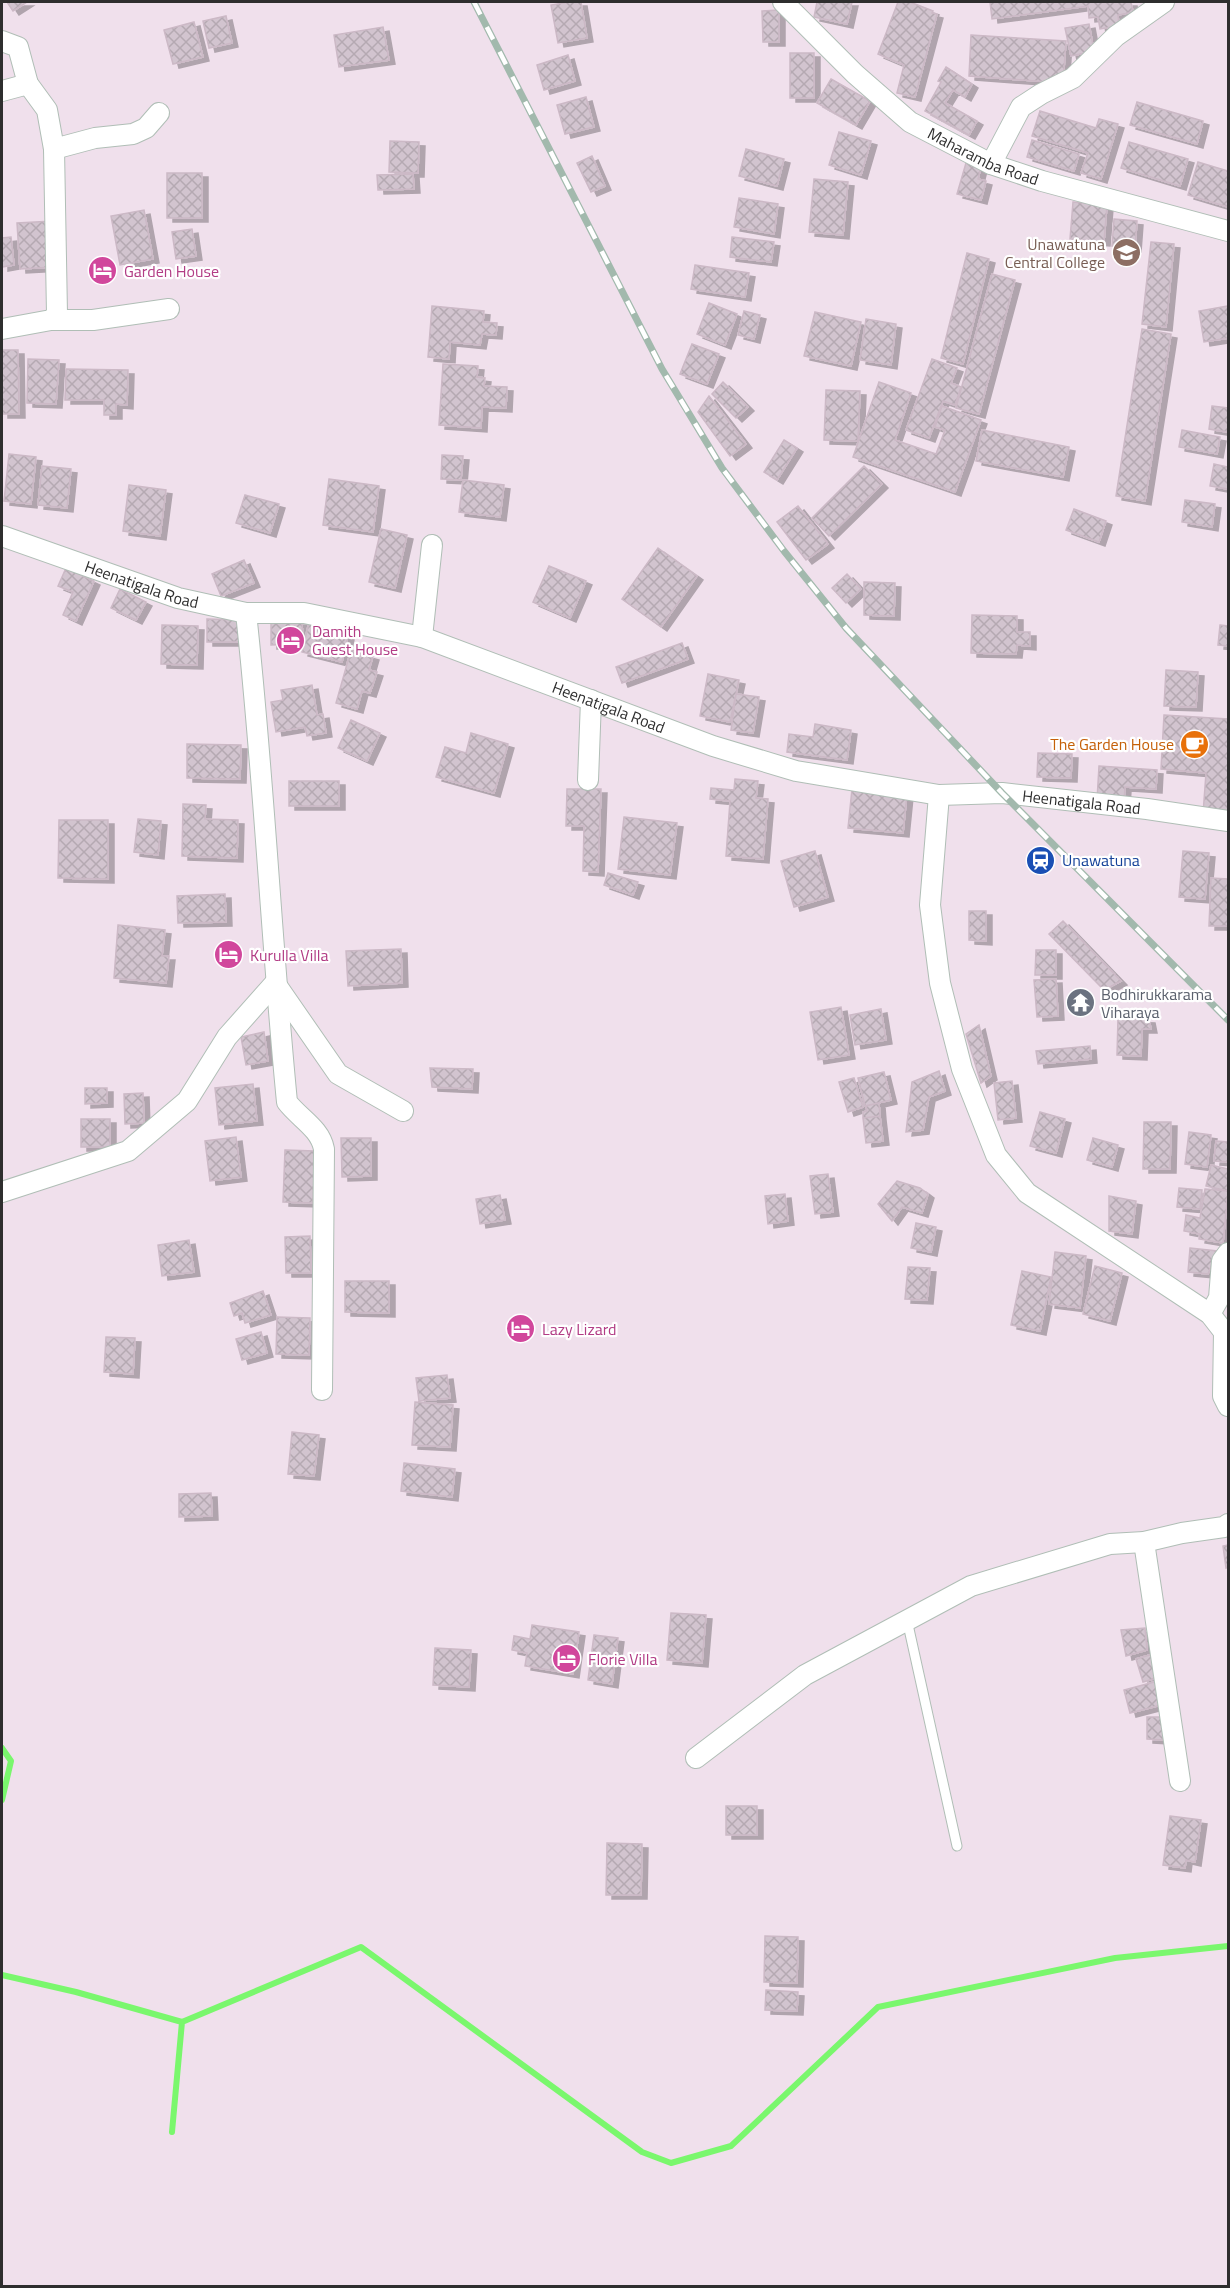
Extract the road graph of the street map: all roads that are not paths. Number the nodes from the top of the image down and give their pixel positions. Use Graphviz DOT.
graph roads {
  1 [pos="783,2"];
  2 [pos="1164,2"];
  3 [pos="2,41"];
  4 [pos="28,84"];
  5 [pos="2,91"];
  6 [pos="159,113"];
  7 [pos="54,149"];
  8 [pos="991,164"];
  9 [pos="1228,231"];
  10 [pos="169,309"];
  11 [pos="51,320"];
  12 [pos="2,329"];
  13 [pos="2,536"];
  14 [pos="432,545"];
  15 [pos="246,613"];
  16 [pos="422,637"];
  17 [pos="591,700"];
  18 [pos="588,780"];
  19 [pos="939,795"];
  20 [pos="1228,821"];
  21 [pos="275,983"];
  22 [pos="403,1111"];
  23 [pos="2,1192"];
  24 [pos="1228,1253"];
  25 [pos="1210,1314"];
  26 [pos="322,1390"];
  27 [pos="1228,1406"];
  28 [pos="1228,1524"];
  29 [pos="1144,1542"];
  30 [pos="907,1620"];
  31 [pos="696,1758"];
  32 [pos="1180,1780"];
  33 [pos="957,1846"];
  1 -- 8 [label="street, Maharamba Road"];
  2 -- 8 [label="street"];
  3 -- 4 [label="street"];
  4 -- 5 [label="street"];
  4 -- 7 [label="street"];
  6 -- 7 [label="street"];
  7 -- 11 [label="street"];
  8 -- 9 [label="street, Maharamba Road"];
  10 -- 11 [label="street"];
  11 -- 12 [label="street"];
  13 -- 15 [label="street, Heenatigala Road"];
  14 -- 16 [label="street"];
  15 -- 16 [label="street, Heenatigala Road"];
  15 -- 21 [label="street"];
  16 -- 17 [label="street, Heenatigala Road"];
  17 -- 18 [label="street"];
  17 -- 19 [label="street, Heenatigala Road"];
  19 -- 20 [label="street, Heenatigala Road"];
  19 -- 25 [label="street"];
  21 -- 22 [label="street"];
  21 -- 23 [label="street"];
  21 -- 26 [label="street"];
  24 -- 25 [label="street"];
  25 -- 27 [label="street"];
  28 -- 29 [label="street"];
  29 -- 30 [label="street"];
  29 -- 32 [label="street"];
  30 -- 31 [label="street"];
  30 -- 33 [label="lane"];
}
